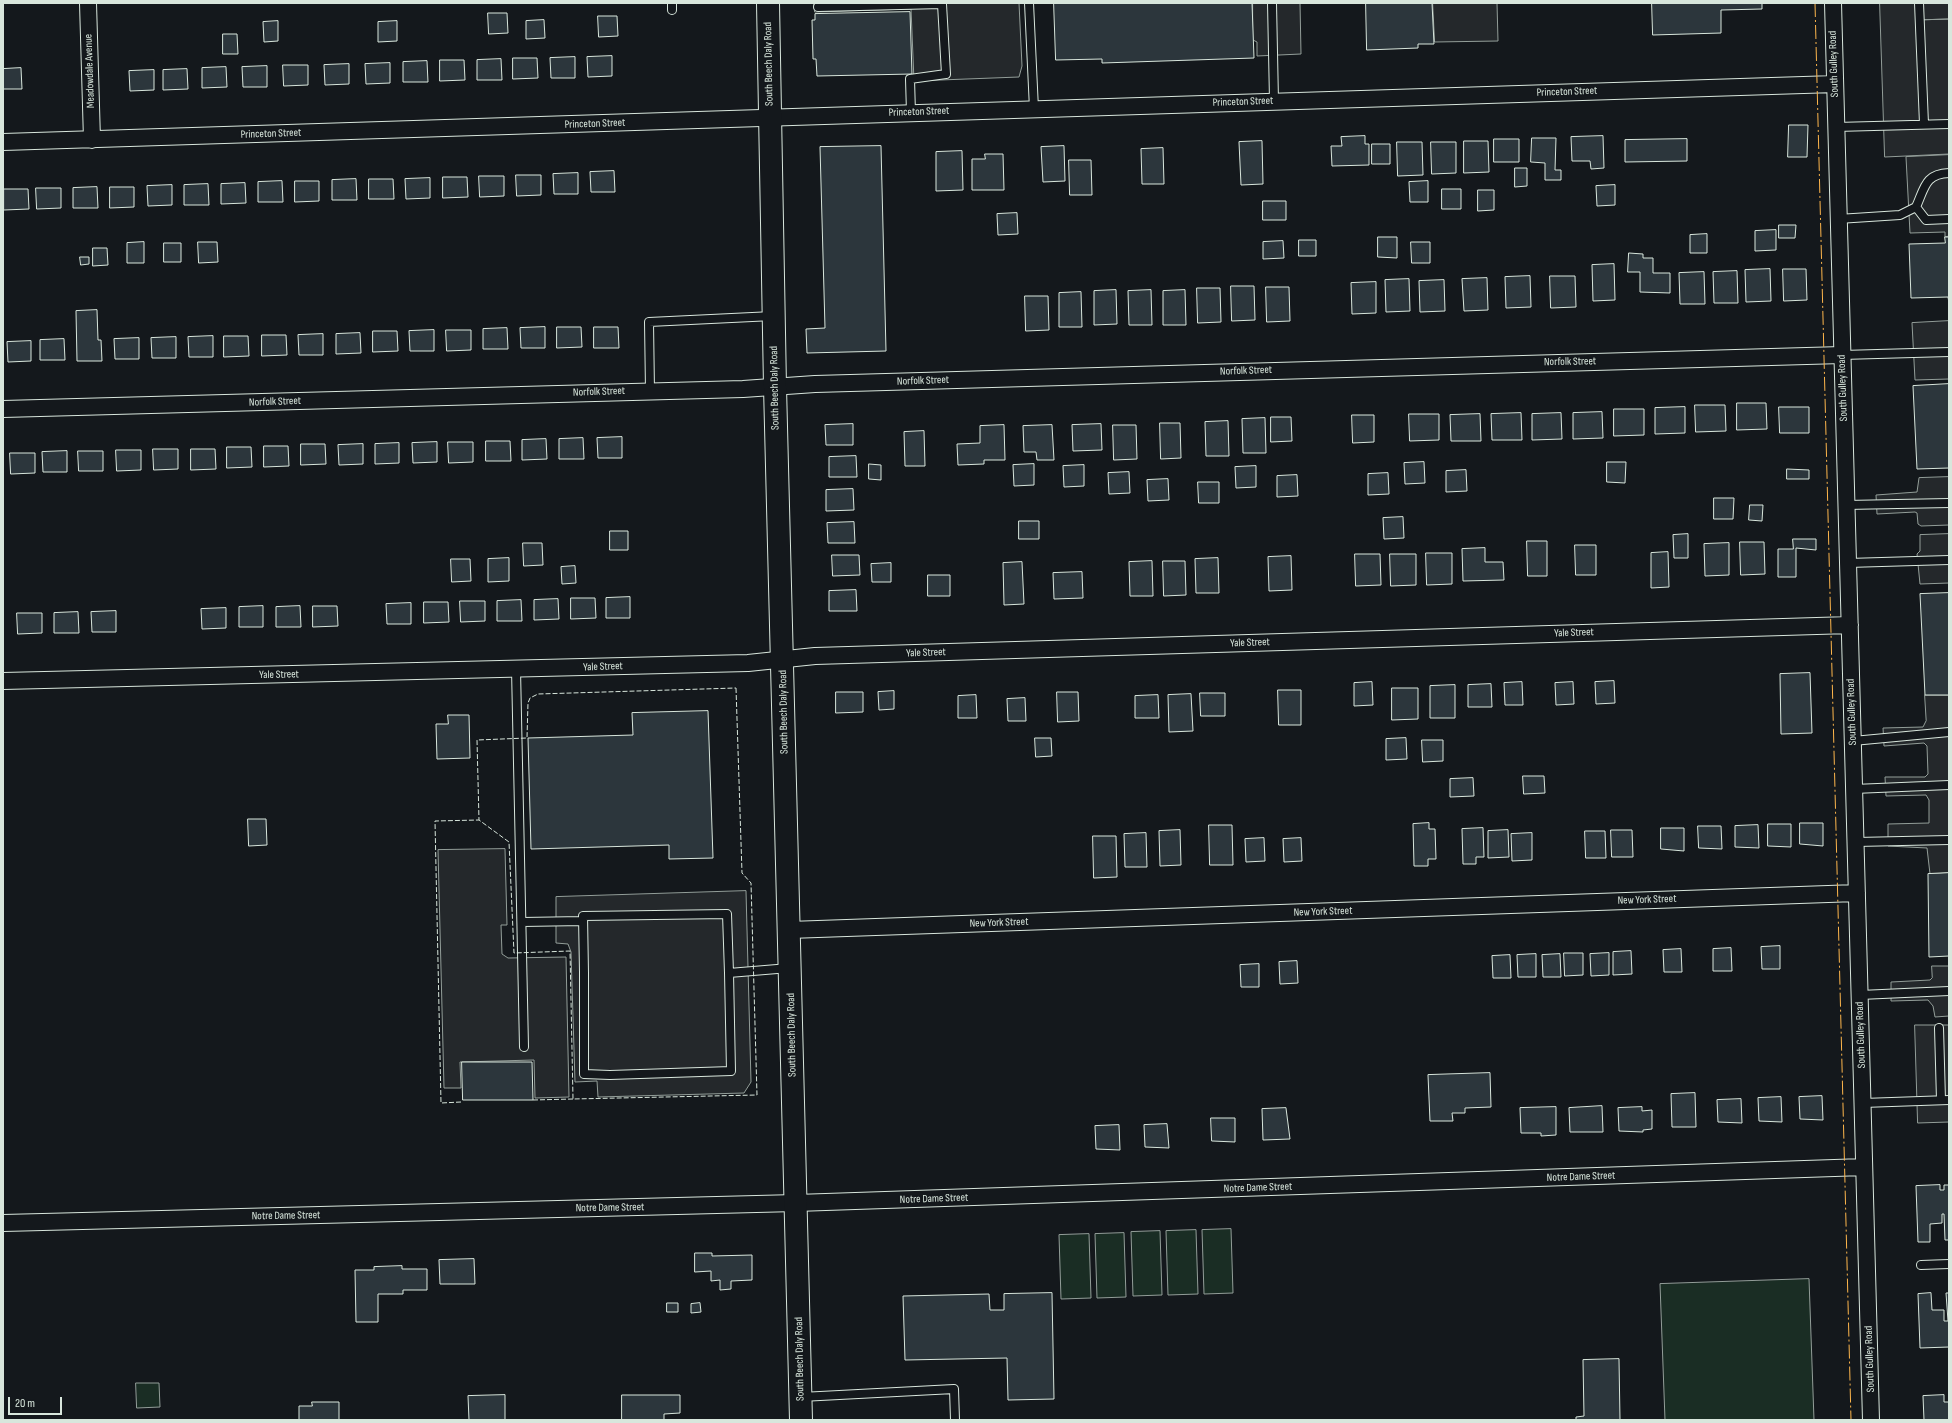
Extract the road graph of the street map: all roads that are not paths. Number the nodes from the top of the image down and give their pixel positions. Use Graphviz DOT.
graph roads {
  1 [pos="88,3"];
  2 [pos="768,3"];
  3 [pos="1029,3"];
  4 [pos="1272,3"];
  5 [pos="1833,3"];
  6 [pos="1919,3"];
  7 [pos="818,7"];
  8 [pos="1835,84"];
  9 [pos="1274,101"];
  10 [pos="1034,108"];
  11 [pos="911,113"];
  12 [pos="770,119"];
  13 [pos="1924,124"];
  14 [pos="1949,124"];
  15 [pos="1836,127"];
  16 [pos="92,140"];
  17 [pos="3,142"];
  18 [pos="1949,173"];
  19 [pos="1916,207"];
  20 [pos="1949,219"];
  21 [pos="1838,220"];
  22 [pos="774,316"];
  23 [pos="1949,352"];
  24 [pos="1842,355"];
  25 [pos="775,387"];
  26 [pos="650,391"];
  27 [pos="3,409"];
  28 [pos="1949,502"];
  29 [pos="1846,505"];
  30 [pos="1949,560"];
  31 [pos="1848,564"];
  32 [pos="1850,625"];
  33 [pos="782,660"];
  34 [pos="516,669"];
  35 [pos="3,681"];
  36 [pos="1949,732"];
  37 [pos="1853,741"];
  38 [pos="1949,785"];
  39 [pos="1854,789"];
  40 [pos="1949,840"];
  41 [pos="1856,842"];
  42 [pos="1857,893"];
  43 [pos="583,921"];
  44 [pos="522,922"];
  45 [pos="789,930"];
  46 [pos="790,968"];
  47 [pos="729,973"];
  48 [pos="1949,991"];
  49 [pos="1860,995"];
  50 [pos="1939,1028"];
  51 [pos="524,1047"];
  52 [pos="1945,1100"];
  53 [pos="1863,1103"];
  54 [pos="1864,1167"];
  55 [pos="796,1203"];
  56 [pos="3,1223"];
  57 [pos="1949,1264"];
  58 [pos="1921,1265"];
  59 [pos="800,1398"];
  60 [pos="801,1420"];
  61 [pos="955,1420"];
  62 [pos="1871,1420"];
  1 -- 16 [label="street, Meadowdale Avenue"];
  2 -- 12 [label="main road, South Beech Daly Road"];
  3 -- 10 [label="lane"];
  4 -- 9 [label="lane"];
  5 -- 8 [label="street, South Gulley Road"];
  6 -- 13 [label="lane"];
  7 -- 11 [label="lane"];
  8 -- 9 [label="street, Princeton Street"];
  8 -- 15 [label="street, South Gulley Road"];
  9 -- 10 [label="street, Princeton Street"];
  10 -- 11 [label="street, Princeton Street"];
  11 -- 12 [label="street, Princeton Street"];
  12 -- 16 [label="street, Princeton Street"];
  12 -- 22 [label="main road, South Beech Daly Road"];
  13 -- 14 [label="lane"];
  13 -- 15 [label="lane"];
  15 -- 21 [label="street, South Gulley Road"];
  16 -- 17 [label="street, Princeton Street"];
  18 -- 19 [label="lane"];
  19 -- 20 [label="lane"];
  19 -- 21 [label="lane"];
  21 -- 24 [label="street, South Gulley Road"];
  22 -- 25 [label="main road, South Beech Daly Road"];
  22 -- 26 [label="lane"];
  23 -- 24 [label="lane"];
  24 -- 25 [label="street, Norfolk Street"];
  24 -- 29 [label="street, South Gulley Road"];
  25 -- 26 [label="street, Norfolk Street"];
  25 -- 33 [label="main road, South Beech Daly Road"];
  26 -- 27 [label="street, Norfolk Street"];
  28 -- 29 [label="lane"];
  29 -- 31 [label="street, South Gulley Road"];
  30 -- 31 [label="lane"];
  31 -- 32 [label="street, South Gulley Road"];
  32 -- 33 [label="street, Yale Street"];
  32 -- 37 [label="street, South Gulley Road"];
  33 -- 34 [label="street, Yale Street"];
  33 -- 45 [label="main road, South Beech Daly Road"];
  34 -- 35 [label="street, Yale Street"];
  34 -- 44 [label="lane"];
  36 -- 37 [label="lane"];
  37 -- 39 [label="street, South Gulley Road"];
  38 -- 39 [label="lane"];
  39 -- 41 [label="street, South Gulley Road"];
  40 -- 41 [label="lane"];
  41 -- 42 [label="street, South Gulley Road"];
  42 -- 45 [label="street, New York Street"];
  42 -- 49 [label="street, South Gulley Road"];
  43 -- 44 [label="lane"];
  43 -- 47 [label="lane"];
  43 -- 47 [label="lane"];
  44 -- 51 [label="lane"];
  45 -- 46 [label="main road, South Beech Daly Road"];
  46 -- 47 [label="lane"];
  46 -- 55 [label="main road, South Beech Daly Road"];
  48 -- 49 [label="lane"];
  49 -- 53 [label="street, South Gulley Road"];
  50 -- 52 [label="lane"];
  52 -- 53 [label="lane"];
  53 -- 54 [label="street, South Gulley Road"];
  54 -- 55 [label="street, Notre Dame Street"];
  54 -- 62 [label="street, South Gulley Road"];
  55 -- 56 [label="street, Notre Dame Street"];
  55 -- 59 [label="main road, South Beech Daly Road"];
  57 -- 58 [label="lane"];
  59 -- 60 [label="main road, South Beech Daly Road"];
  59 -- 61 [label="lane"];
}
